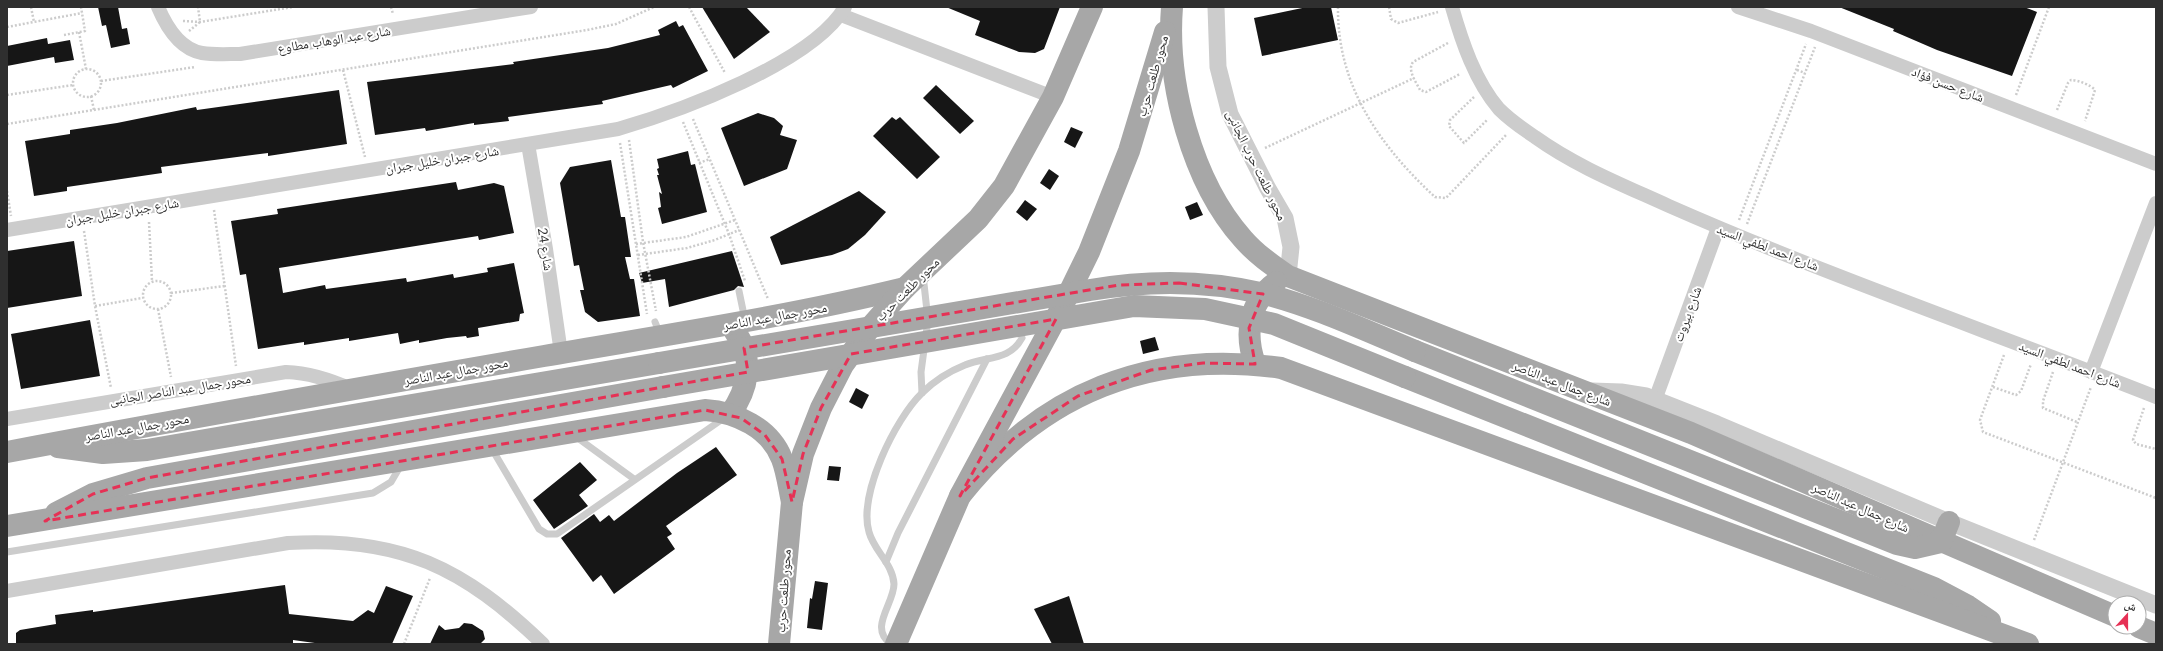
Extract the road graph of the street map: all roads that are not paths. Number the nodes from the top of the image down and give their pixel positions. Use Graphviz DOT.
graph roads {
  1 [pos="531,7"];
  2 [pos="1092,7"];
  3 [pos="1172,7"];
  4 [pos="1216,7"];
  5 [pos="1452,7"];
  6 [pos="1738,7"];
  7 [pos="843,11"];
  8 [pos="160,13"];
  9 [pos="1053,98"];
  10 [pos="528,144"];
  11 [pos="2156,164"];
  12 [pos="2156,203"];
  13 [pos="1718,228"];
  14 [pos="10,230"];
  15 [pos="923,273"];
  16 [pos="1288,276"];
  17 [pos="905,288"];
  18 [pos="739,291"];
  19 [pos="737,324"];
  20 [pos="1022,338"];
  21 [pos="561,353"];
  22 [pos="987,359"];
  23 [pos="1255,364"];
  24 [pos="2094,373"];
  25 [pos="351,390"];
  26 [pos="1581,390"];
  27 [pos="922,393"];
  28 [pos="2152,396"];
  29 [pos="1655,400"];
  30 [pos="730,414"];
  31 [pos="7,419"];
  32 [pos="568,431"];
  33 [pos="48,444"];
  34 [pos="490,445"];
  35 [pos="7,452"];
  36 [pos="404,459"];
  37 [pos="634,480"];
  38 [pos="960,496"];
  39 [pos="792,502"];
  40 [pos="45,521"];
  41 [pos="1949,522"];
  42 [pos="7,526"];
  43 [pos="1941,542"];
  44 [pos="7,552"];
  45 [pos="886,562"];
  46 [pos="7,591"];
  47 [pos="2156,605"];
  48 [pos="2107,613"];
  49 [pos="2007,636"];
  50 [pos="543,644"];
  51 [pos="779,644"];
  52 [pos="891,644"];
  53 [pos="896,644"];
  54 [pos="2028,644"];
  1 -- 8 [label="street, شارع عبد الوهاب مطاوع"];
  2 -- 9 [label="main road, محور طلعت حرب"];
  3 -- 16 [label="main road, شارع جمال عبد الناصر"];
  3 -- 38 [label="main road, محور طلعت حرب"];
  4 -- 16 [label="street, محور طلعت حرب الجانبى"];
  5 -- 13 [label="street, شارع احمد لطفي السيد"];
  6 -- 11 [label="street, شارع حسن فؤاد"];
  7 -- 9 [label="street"];
  7 -- 10 [label="street, شارع جبران خليل جبران"];
  9 -- 15 [label="main road, محور طلعت حرب"];
  10 -- 14 [label="street, شارع جبران خليل جبران"];
  10 -- 21 [label="street, شارع 24"];
  12 -- 24 [label="street"];
  13 -- 24 [label="street, شارع احمد لطفي السيد"];
  13 -- 29 [label="street, شارع بيروت"];
  15 -- 17 [label="main road, محور طلعت حرب"];
  15 -- 27 [label="lane"];
  16 -- 23 [label="main road"];
  16 -- 26 [label="main road, شارع جمال عبد الناصر"];
  17 -- 19 [label="main road, محور جمال عبد الناصر"];
  17 -- 39 [label="main road, محور طلعت حرب"];
  18 -- 19 [label="lane"];
  19 -- 21 [label="main road, محور جمال عبد الناصر"];
  19 -- 30 [label="main road"];
  20 -- 22 [label="lane"];
  21 -- 25 [label="main road, محور جمال عبد الناصر"];
  22 -- 27 [label="lane"];
  22 -- 45 [label="lane"];
  23 -- 38 [label="main road"];
  23 -- 49 [label="main road"];
  24 -- 28 [label="street, شارع احمد لطفي السيد"];
  25 -- 31 [label="street, محور جمال عبد الناصر الجانبى"];
  25 -- 33 [label="main road, محور جمال عبد الناصر"];
  26 -- 29 [label="street"];
  26 -- 43 [label="main road, شارع جمال عبد الناصر"];
  27 -- 45 [label="lane"];
  29 -- 41 [label="street"];
  30 -- 32 [label="main road"];
  30 -- 37 [label="lane"];
  30 -- 39 [label="main road"];
  32 -- 34 [label="main road"];
  32 -- 37 [label="lane"];
  33 -- 35 [label="main road, محور جمال عبد الناصر"];
  33 -- 43 [label="main road, bridge"];
  34 -- 36 [label="main road"];
  34 -- 37 [label="lane"];
  36 -- 40 [label="main road"];
  36 -- 44 [label="lane"];
  38 -- 53 [label="main road, محور طلعت حرب"];
  39 -- 51 [label="main road, محور طلعت حرب"];
  40 -- 42 [label="main road"];
  40 -- 49 [label="main road, bridge"];
  41 -- 43 [label="main road"];
  41 -- 47 [label="street"];
  43 -- 48 [label="main road, شارع جمال عبد الناصر"];
  45 -- 52 [label="lane"];
  46 -- 50 [label="street"];
  49 -- 54 [label="main road"];
}
